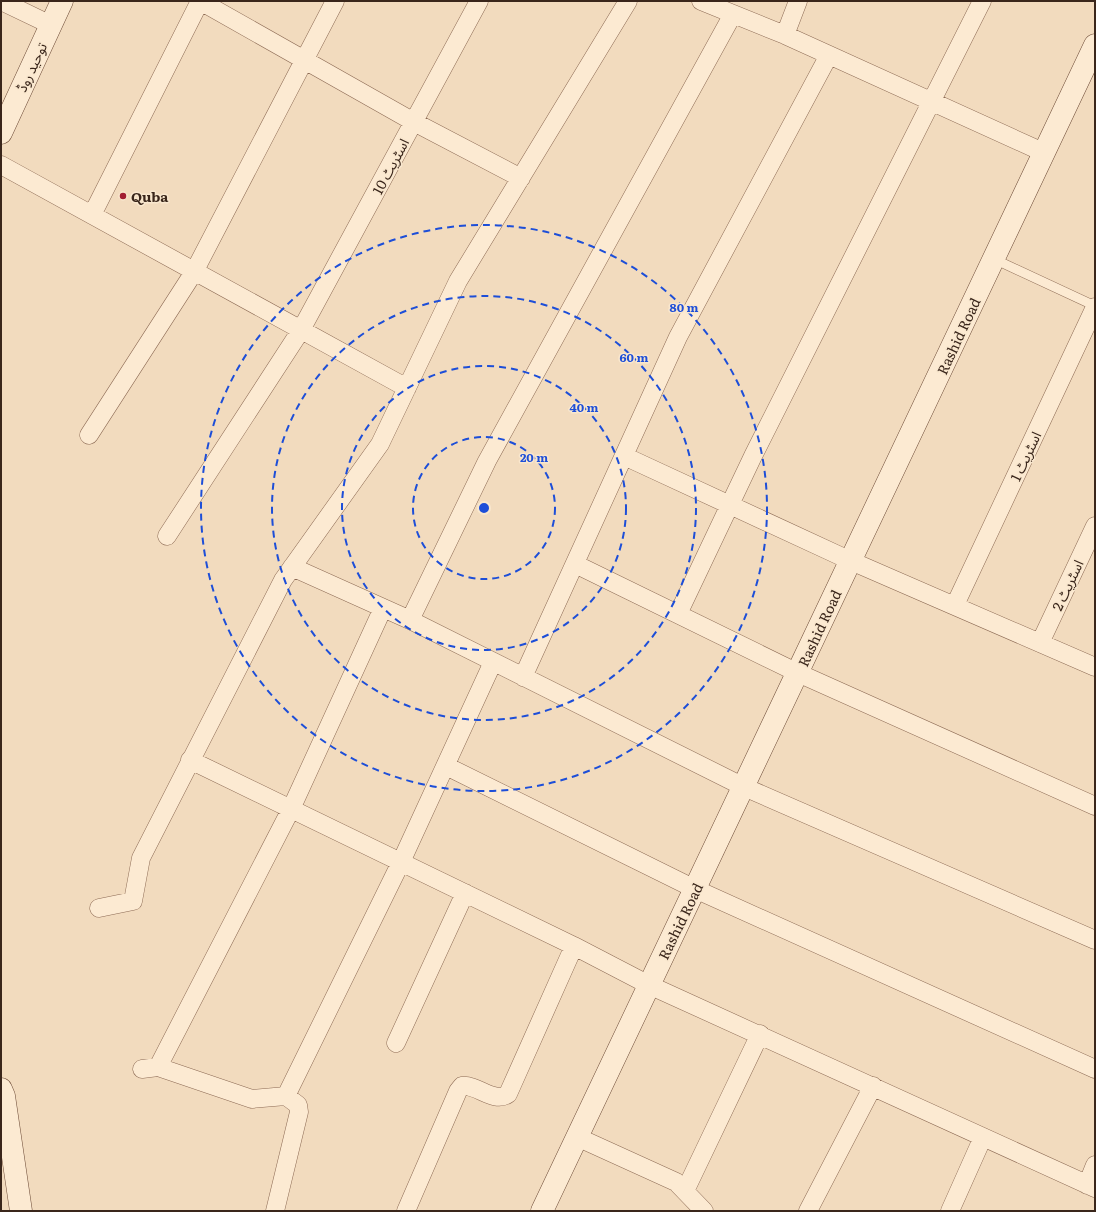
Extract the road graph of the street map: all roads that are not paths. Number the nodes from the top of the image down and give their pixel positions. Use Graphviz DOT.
graph roads {
  1 [pos="1,1"];
  2 [pos="62,1"];
  3 [pos="200,1"];
  4 [pos="335,1"];
  5 [pos="479,1"];
  6 [pos="628,1"];
  7 [pos="701,1"];
  8 [pos="798,1"];
  9 [pos="982,1"];
  10 [pos="733,14"];
  11 [pos="51,25"];
  12 [pos="784,35"];
  13 [pos="1095,45"];
  14 [pos="829,55"];
  15 [pos="303,60"];
  16 [pos="932,103"];
  17 [pos="414,122"];
  18 [pos="1,134"];
  19 [pos="1045,153"];
  20 [pos="1,165"];
  21 [pos="520,178"];
  22 [pos="92,215"];
  23 [pos="994,260"];
  24 [pos="194,272"];
  25 [pos="1095,307"];
  26 [pos="301,330"];
  27 [pos="406,388"];
  28 [pos="89,435"];
  29 [pos="624,456"];
  30 [pos="730,505"];
  31 [pos="1095,526"];
  32 [pos="167,536"];
  33 [pos="851,561"];
  34 [pos="575,564"];
  35 [pos="292,567"];
  36 [pos="955,605"];
  37 [pos="382,608"];
  38 [pos="678,614"];
  39 [pos="410,620"];
  40 [pos="1040,643"];
  41 [pos="493,662"];
  42 [pos="1095,667"];
  43 [pos="798,673"];
  44 [pos="523,677"];
  45 [pos="190,760"];
  46 [pos="446,766"];
  47 [pos="744,787"];
  48 [pos="1095,806"];
  49 [pos="292,809"];
  50 [pos="401,862"];
  51 [pos="695,889"];
  52 [pos="465,893"];
  53 [pos="99,908"];
  54 [pos="1095,940"];
  55 [pos="574,946"];
  56 [pos="649,985"];
  57 [pos="760,1034"];
  58 [pos="396,1042"];
  59 [pos="1095,1069"];
  60 [pos="873,1086"];
  61 [pos="1,1089"];
  62 [pos="286,1096"];
  63 [pos="577,1137"];
  64 [pos="983,1138"];
  65 [pos="1095,1165"];
  66 [pos="1091,1186"];
  67 [pos="685,1191"];
  68 [pos="21,1211"];
  69 [pos="275,1211"];
  70 [pos="406,1211"];
  71 [pos="542,1211"];
  72 [pos="704,1211"];
  73 [pos="808,1211"];
  74 [pos="950,1211"];
  1 -- 11 [label="street"];
  2 -- 11 [label="main road, توحید روڈ"];
  3 -- 15 [label="street"];
  3 -- 22 [label="street"];
  4 -- 15 [label="street"];
  5 -- 17 [label="street, اسٹریٹ 10"];
  6 -- 21 [label="street"];
  7 -- 10 [label="street"];
  8 -- 12 [label="street"];
  9 -- 16 [label="street"];
  10 -- 12 [label="street"];
  10 -- 39 [label="street"];
  11 -- 18 [label="main road, توحید روڈ"];
  12 -- 14 [label="street"];
  13 -- 19 [label="main road, Rashid Road"];
  14 -- 16 [label="street"];
  14 -- 29 [label="street"];
  15 -- 17 [label="street"];
  15 -- 24 [label="street"];
  16 -- 19 [label="street"];
  16 -- 30 [label="street"];
  17 -- 21 [label="street"];
  17 -- 26 [label="street, اسٹریٹ 10"];
  19 -- 23 [label="main road, Rashid Road"];
  20 -- 22 [label="street"];
  21 -- 27 [label="street"];
  22 -- 24 [label="street"];
  23 -- 25 [label="lane"];
  23 -- 33 [label="main road, Rashid Road"];
  24 -- 26 [label="street"];
  24 -- 28 [label="street"];
  25 -- 36 [label="street, اسٹریٹ 1"];
  26 -- 27 [label="street"];
  26 -- 32 [label="street, اسٹریٹ 10"];
  27 -- 35 [label="street"];
  29 -- 30 [label="street"];
  29 -- 34 [label="street"];
  30 -- 33 [label="street"];
  30 -- 38 [label="street"];
  31 -- 40 [label="street, اسٹریٹ 2"];
  33 -- 36 [label="street"];
  33 -- 43 [label="main road, Rashid Road"];
  34 -- 38 [label="street"];
  34 -- 44 [label="street"];
  35 -- 37 [label="street"];
  35 -- 45 [label="street"];
  36 -- 40 [label="street"];
  37 -- 39 [label="street"];
  37 -- 49 [label="street"];
  38 -- 43 [label="street"];
  39 -- 41 [label="street"];
  40 -- 42 [label="street"];
  41 -- 44 [label="street"];
  41 -- 46 [label="street"];
  43 -- 47 [label="main road, Rashid Road"];
  43 -- 48 [label="street"];
  44 -- 47 [label="street"];
  45 -- 49 [label="street"];
  45 -- 53 [label="street"];
  46 -- 50 [label="street"];
  46 -- 51 [label="street"];
  47 -- 51 [label="main road, Rashid Road"];
  47 -- 54 [label="street"];
  49 -- 50 [label="street"];
  49 -- 62 [label="street"];
  50 -- 52 [label="street"];
  50 -- 62 [label="street"];
  51 -- 56 [label="main road, Rashid Road"];
  51 -- 59 [label="street"];
  52 -- 55 [label="street"];
  52 -- 58 [label="street"];
  55 -- 56 [label="street"];
  55 -- 70 [label="street"];
  56 -- 57 [label="street"];
  56 -- 63 [label="main road, Rashid Road"];
  57 -- 60 [label="street"];
  57 -- 67 [label="street"];
  60 -- 64 [label="street"];
  60 -- 73 [label="street"];
  61 -- 68 [label="main road"];
  62 -- 69 [label="street"];
  63 -- 67 [label="street"];
  63 -- 71 [label="main road, Rashid Road"];
  64 -- 66 [label="street"];
  64 -- 74 [label="street"];
  65 -- 66 [label="street"];
  67 -- 72 [label="street"];
}
